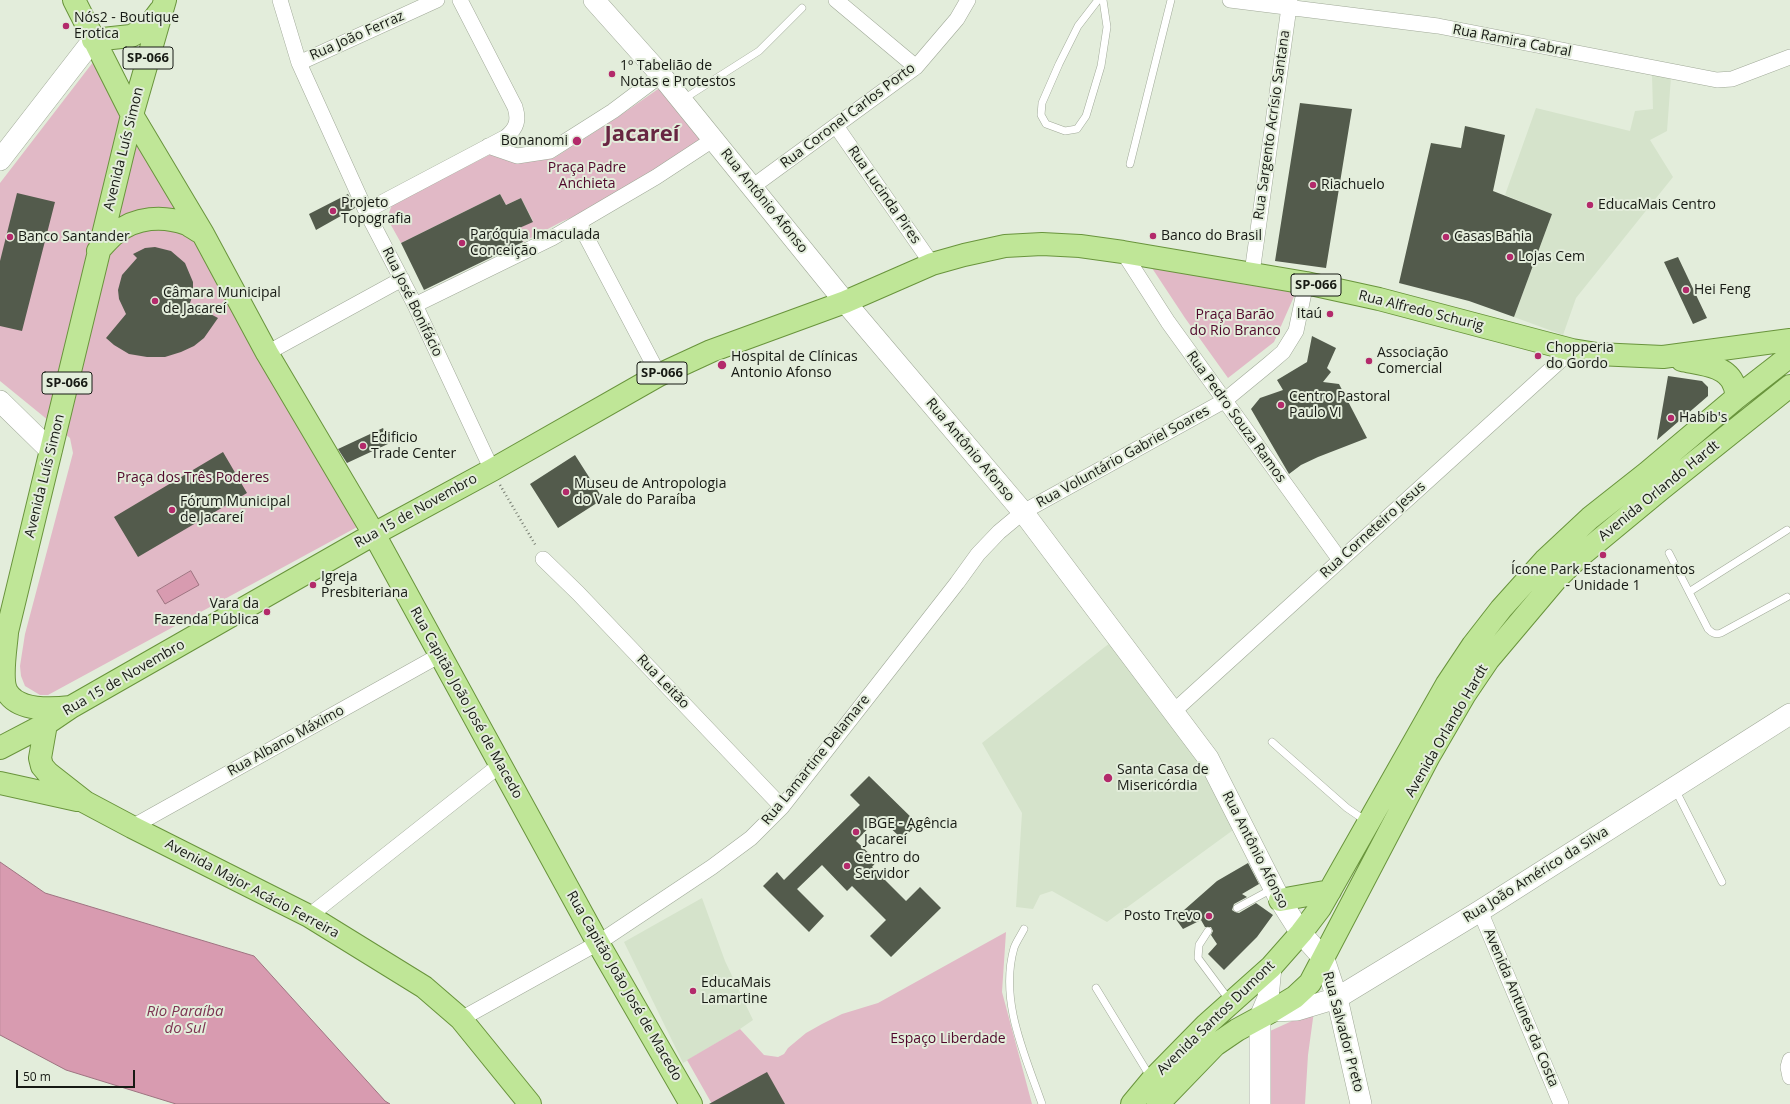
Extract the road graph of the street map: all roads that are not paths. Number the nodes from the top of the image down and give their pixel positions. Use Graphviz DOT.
graph roads {
  1 [pos="74,0"];
  2 [pos="280,0"];
  3 [pos="437,0"];
  4 [pos="460,0"];
  5 [pos="594,0"];
  6 [pos="836,0"];
  7 [pos="968,0"];
  8 [pos="1098,0"];
  9 [pos="1103,0"];
  10 [pos="1171,0"];
  11 [pos="1230,0"];
  12 [pos="164,3"];
  13 [pos="1289,4"];
  14 [pos="802,8"];
  15 [pos="93,40"];
  16 [pos="1790,58"];
  17 [pos="299,63"];
  18 [pos="916,67"];
  19 [pos="661,74"];
  20 [pos="682,100"];
  21 [pos="132,115"];
  22 [pos="836,126"];
  23 [pos="714,139"];
  24 [pos="488,146"];
  25 [pos="0,160"];
  26 [pos="1130,164"];
  27 [pos="752,187"];
  28 [pos="366,211"];
  29 [pos="579,223"];
  30 [pos="203,234"];
  31 [pos="98,251"];
  32 [pos="1123,252"];
  33 [pos="932,264"];
  34 [pos="1252,273"];
  35 [pos="402,279"];
  36 [pos="1306,283"];
  37 [pos="845,302"];
  38 [pos="415,305"];
  39 [pos="1790,340"];
  40 [pos="1572,350"];
  41 [pos="267,353"];
  42 [pos="1663,356"];
  43 [pos="1790,356"];
  44 [pos="659,375"];
  45 [pos="1765,375"];
  46 [pos="1790,379"];
  47 [pos="1790,386"];
  48 [pos="1736,398"];
  49 [pos="0,401"];
  50 [pos="1224,401"];
  51 [pos="51,450"];
  52 [pos="492,470"];
  53 [pos="1023,512"];
  54 [pos="1787,530"];
  55 [pos="374,534"];
  56 [pos="1669,553"];
  57 [pos="544,559"];
  58 [pos="1340,560"];
  59 [pos="1689,592"];
  60 [pos="1787,597"];
  61 [pos="3,640"];
  62 [pos="440,655"];
  63 [pos="71,708"];
  64 [pos="1174,711"];
  65 [pos="1790,714"];
  66 [pos="46,724"];
  67 [pos="1272,742"];
  68 [pos="0,748"];
  69 [pos="500,765"];
  70 [pos="0,783"];
  71 [pos="1674,787"];
  72 [pos="85,802"];
  73 [pos="782,807"];
  74 [pos="1368,822"];
  75 [pos="132,827"];
  76 [pos="1722,882"];
  77 [pos="1330,891"];
  78 [pos="1277,894"];
  79 [pos="1237,908"];
  80 [pos="1480,911"];
  81 [pos="309,916"];
  82 [pos="1024,929"];
  83 [pos="1208,931"];
  84 [pos="1300,933"];
  85 [pos="598,943"];
  86 [pos="1324,959"];
  87 [pos="1271,967"];
  88 [pos="1096,988"];
  89 [pos="1337,998"];
  90 [pos="1231,1002"];
  91 [pos="1266,1014"];
  92 [pos="461,1019"];
  93 [pos="1790,1060"];
  94 [pos="1790,1077"];
  95 [pos="1152,1080"];
  96 [pos="530,1104"];
  97 [pos="691,1104"];
  98 [pos="1042,1104"];
  99 [pos="1132,1104"];
  100 [pos="1158,1104"];
  101 [pos="1260,1104"];
  102 [pos="1361,1104"];
  103 [pos="1562,1104"];
  1 -- 15 [label="main road, Rua Capitão João José de Macedo"];
  2 -- 17 [label="street, Rua José Bonifácio"];
  3 -- 17 [label="street, Rua João Ferraz"];
  4 -- 24 [label="street"];
  5 -- 19 [label="street, Rua Antônio Afonso"];
  6 -- 18 [label="street"];
  7 -- 18 [label="street, Rua Coronel Carlos Porto"];
  8 -- 9 [label="lane"];
  10 -- 26 [label="lane"];
  11 -- 13 [label="street, Rua Ramira Cabral"];
  12 -- 15 [label="main road"];
  12 -- 21 [label="main road, Avenida Luís Simon / SP-066"];
  13 -- 16 [label="street, Rua Ramira Cabral"];
  13 -- 34 [label="street, Rua Sargento Acrísio Santana"];
  14 -- 20 [label="lane"];
  15 -- 21 [label="main road, Rua Capitão João José de Macedo"];
  15 -- 25 [label="street"];
  17 -- 28 [label="street, Rua José Bonifácio"];
  18 -- 22 [label="street, Rua Coronel Carlos Porto"];
  19 -- 20 [label="street, Rua Antônio Afonso"];
  19 -- 24 [label="street"];
  20 -- 23 [label="street, Rua Antônio Afonso"];
  21 -- 30 [label="main road, Rua Capitão João José de Macedo"];
  21 -- 31 [label="main road, Avenida Luís Simon / SP-066"];
  22 -- 27 [label="street, Rua Coronel Carlos Porto"];
  22 -- 33 [label="street, Rua Lucinda Pires"];
  23 -- 27 [label="street, Rua Antônio Afonso"];
  23 -- 29 [label="street"];
  24 -- 28 [label="street"];
  27 -- 37 [label="street, Rua Antônio Afonso"];
  28 -- 35 [label="street, Rua José Bonifácio"];
  29 -- 38 [label="street"];
  29 -- 44 [label="street"];
  30 -- 31 [label="main road"];
  30 -- 41 [label="main road, Rua Capitão João José de Macedo"];
  31 -- 51 [label="main road, Avenida Luís Simon / SP-066"];
  32 -- 33 [label="main road, Rua Alfredo Schurig / SP-066"];
  32 -- 34 [label="main road, Rua Alfredo Schurig / SP-066"];
  32 -- 50 [label="street, Rua Pedro Souza Ramos"];
  33 -- 37 [label="main road, Rua Alfredo Schurig / SP-066"];
  34 -- 36 [label="main road, Rua Alfredo Schurig / SP-066"];
  35 -- 38 [label="street, Rua José Bonifácio"];
  35 -- 41 [label="street"];
  36 -- 40 [label="main road, Rua Alfredo Schurig / SP-066"];
  36 -- 50 [label="street"];
  37 -- 44 [label="main road, Rua 15 de Novembro / SP-066"];
  37 -- 53 [label="street, Rua Antônio Afonso"];
  38 -- 52 [label="street, Rua José Bonifácio"];
  39 -- 42 [label="main road, Rua Alfredo Schurig / SP-066"];
  40 -- 42 [label="main road, Rua Alfredo Schurig / SP-066"];
  40 -- 58 [label="street, Rua Corneteiro Jesus"];
  41 -- 55 [label="main road, Rua Capitão João José de Macedo"];
  42 -- 48 [label="main road"];
  43 -- 45 [label="main road, Avenida Orlando Hardt"];
  44 -- 52 [label="main road, Rua 15 de Novembro / SP-066"];
  45 -- 46 [label="street"];
  45 -- 48 [label="main road, Avenida Orlando Hardt"];
  47 -- 86 [label="main road, Avenida Orlando Hardt"];
  48 -- 74 [label="main road, Avenida Orlando Hardt"];
  49 -- 51 [label="street"];
  50 -- 53 [label="street, Rua Voluntário Gabriel Soares"];
  50 -- 58 [label="street, Rua Pedro Souza Ramos"];
  51 -- 61 [label="main road, Avenida Luís Simon / SP-066"];
  52 -- 55 [label="main road, Rua 15 de Novembro / SP-066"];
  53 -- 64 [label="street, Rua Antônio Afonso"];
  53 -- 73 [label="street, Rua Lamartine Delamare"];
  54 -- 59 [label="lane"];
  55 -- 62 [label="main road, Rua Capitão João José de Macedo"];
  55 -- 63 [label="main road, Rua 15 de Novembro / SP-066"];
  56 -- 59 [label="lane"];
  57 -- 73 [label="street, Rua Leitão"];
  58 -- 64 [label="street, Rua Corneteiro Jesus"];
  59 -- 60 [label="lane"];
  61 -- 63 [label="main road, Avenida Luís Simon"];
  62 -- 69 [label="main road, Rua Capitão João José de Macedo"];
  62 -- 75 [label="street, Rua Albano Máximo"];
  63 -- 66 [label="main road, Rua 15 de Novembro / SP-066"];
  64 -- 78 [label="street, Rua Antônio Afonso"];
  65 -- 71 [label="street, Rua João Américo da Silva"];
  66 -- 68 [label="main road, Rua 15 de Novembro / SP-066"];
  66 -- 72 [label="main road, Avenida Major Acácio Ferreira"];
  67 -- 74 [label="lane"];
  69 -- 81 [label="street"];
  69 -- 85 [label="main road, Rua Capitão João José de Macedo"];
  70 -- 72 [label="main road, Avenida Major Acácio Ferreira"];
  71 -- 76 [label="lane"];
  71 -- 80 [label="street, Rua João Américo da Silva"];
  72 -- 75 [label="main road, Avenida Major Acácio Ferreira"];
  73 -- 85 [label="street, Rua Lamartine Delamare"];
  74 -- 77 [label="main road, Avenida Orlando Hardt"];
  75 -- 81 [label="main road, Avenida Major Acácio Ferreira"];
  77 -- 78 [label="main road"];
  77 -- 84 [label="main road, Avenida Orlando Hardt"];
  78 -- 79 [label="lane"];
  78 -- 84 [label="street, Rua Antônio Afonso"];
  80 -- 89 [label="street, Rua João Américo da Silva"];
  80 -- 103 [label="street, Avenida Antunes da Costa"];
  81 -- 92 [label="main road, Avenida Major Acácio Ferreira"];
  82 -- 98 [label="lane"];
  83 -- 90 [label="lane"];
  84 -- 86 [label="street, Rua Antônio Afonso"];
  84 -- 87 [label="main road, Avenida Santos Dumont"];
  85 -- 92 [label="street, Rua Lamartine Delamare"];
  85 -- 97 [label="main road, Rua Capitão João José de Macedo"];
  86 -- 89 [label="street, Rua Salvador Preto"];
  86 -- 91 [label="main road, Avenida Orlando Hardt"];
  87 -- 90 [label="main road, Avenida Santos Dumont"];
  87 -- 91 [label="street"];
  88 -- 95 [label="lane"];
  89 -- 91 [label="street, Rua João Américo da Silva"];
  89 -- 102 [label="street, Rua Salvador Preto"];
  90 -- 95 [label="main road, Avenida Santos Dumont"];
  91 -- 100 [label="main road, Avenida Santos Dumont"];
  91 -- 101 [label="street"];
  92 -- 96 [label="main road, Avenida Major Acácio Ferreira"];
  93 -- 94 [label="street"];
  95 -- 99 [label="main road, Avenida Santos Dumont"];
}
